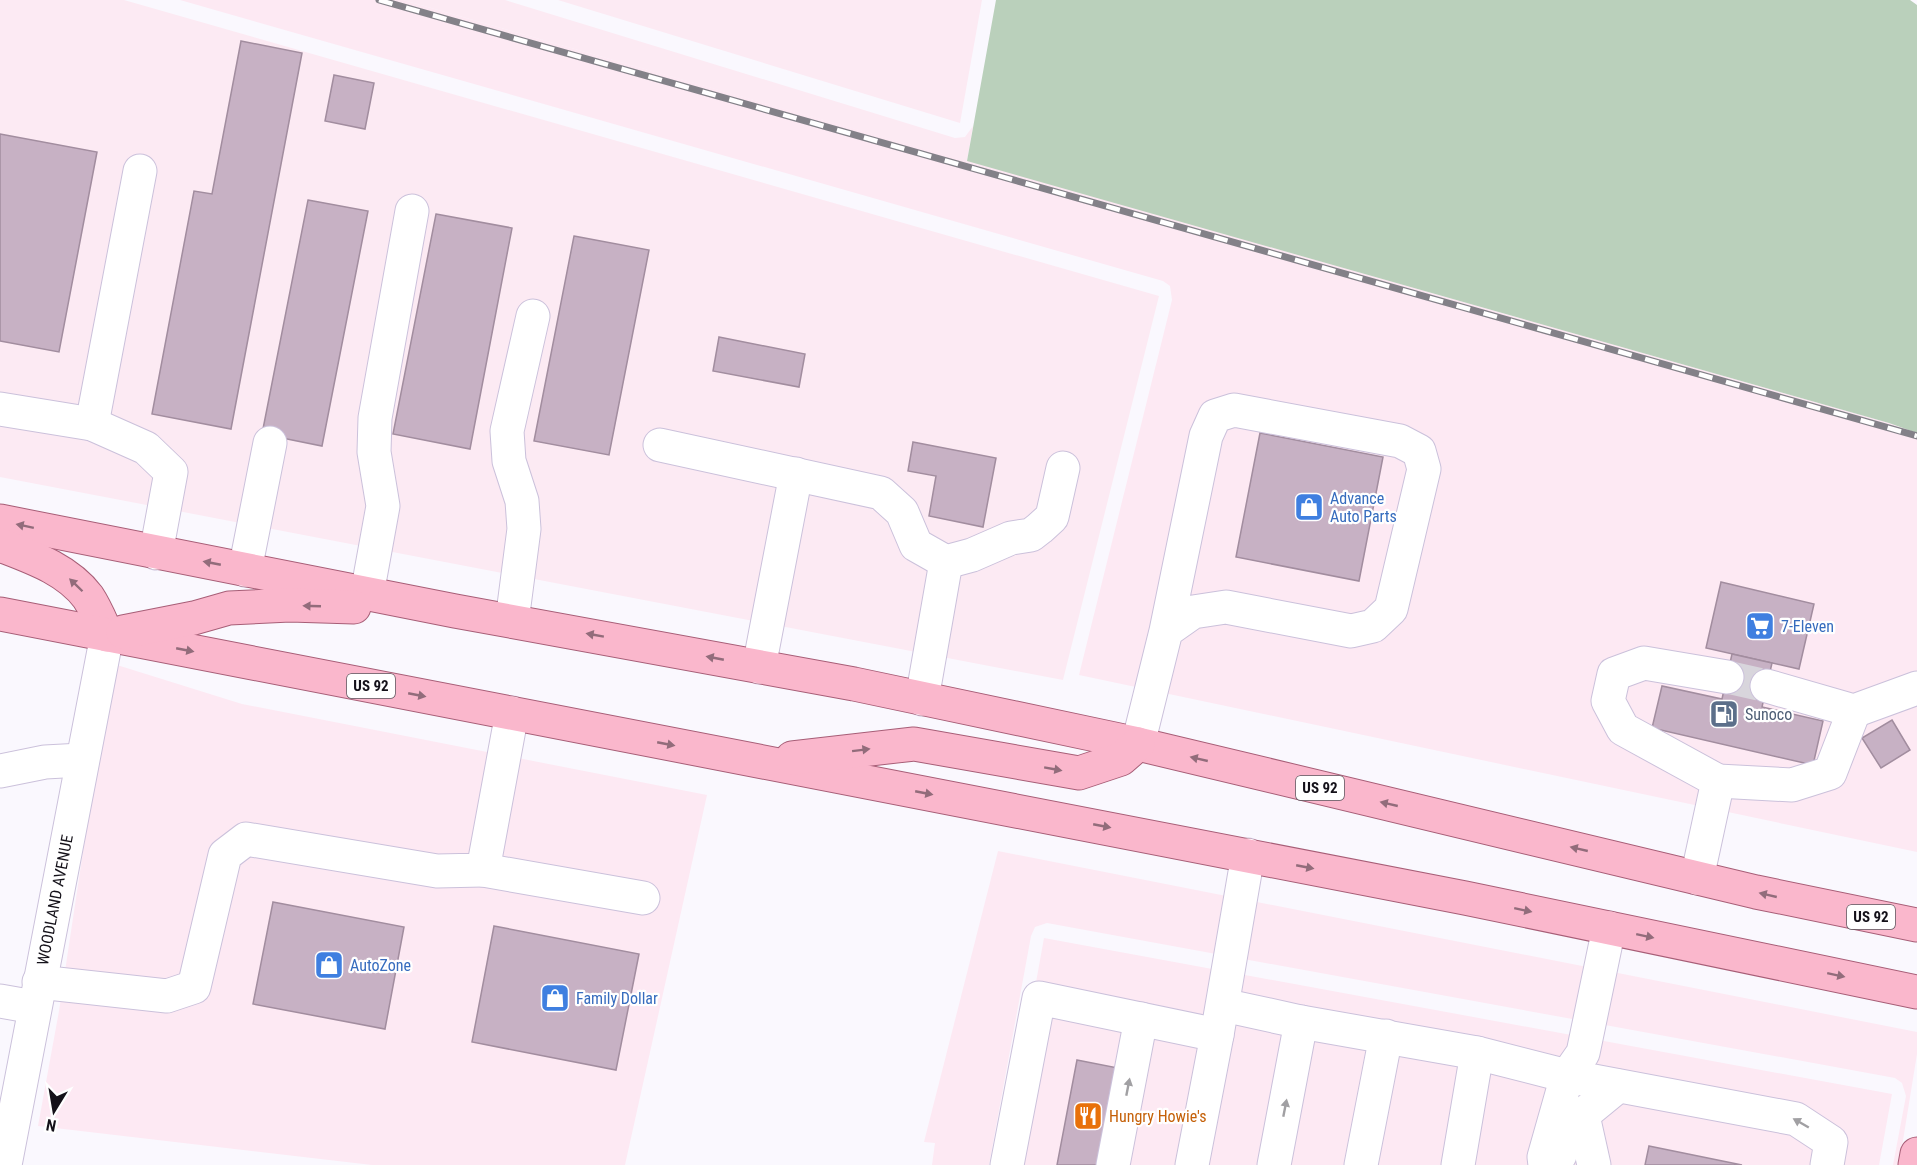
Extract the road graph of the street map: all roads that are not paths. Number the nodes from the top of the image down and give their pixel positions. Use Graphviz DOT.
graph roads {
  1 [pos="140,171"];
  2 [pos="412,211"];
  3 [pos="533,316"];
  4 [pos="0,409"];
  5 [pos="92,424"];
  6 [pos="270,443"];
  7 [pos="660,445"];
  8 [pos="1063,468"];
  9 [pos="796,474"];
  10 [pos="0,521"];
  11 [pos="0,544"];
  12 [pos="156,553"];
  13 [pos="946,562"];
  14 [pos="245,570"];
  15 [pos="367,594"];
  16 [pos="455,611"];
  17 [pos="0,614"];
  18 [pos="512,621"];
  19 [pos="1166,631"];
  20 [pos="107,634"];
  21 [pos="759,666"];
  22 [pos="1727,677"];
  23 [pos="1767,686"];
  24 [pos="1917,688"];
  25 [pos="922,699"];
  26 [pos="1854,711"];
  27 [pos="512,713"];
  28 [pos="1138,744"];
  29 [pos="82,760"];
  30 [pos="761,762"];
  31 [pos="0,771"];
  32 [pos="1718,781"];
  33 [pos="1248,855"];
  34 [pos="483,870"];
  35 [pos="1697,878"];
  36 [pos="643,898"];
  37 [pos="1917,925"];
  38 [pos="1609,928"];
  39 [pos="1917,992"];
  40 [pos="37,994"];
  41 [pos="0,1001"];
  42 [pos="1141,1019"];
  43 [pos="1220,1020"];
  44 [pos="1301,1022"];
  45 [pos="1386,1036"];
  46 [pos="1477,1053"];
  47 [pos="1567,1076"];
  48 [pos="1618,1086"];
  49 [pos="1586,1112"];
  50 [pos="7,1115"];
  51 [pos="1917,1154"];
  52 [pos="5,1165"];
  53 [pos="1007,1165"];
  54 [pos="1113,1165"];
  55 [pos="1192,1165"];
  56 [pos="1274,1165"];
  57 [pos="1361,1165"];
  58 [pos="1458,1165"];
  59 [pos="1545,1165"];
  60 [pos="1558,1165"];
  61 [pos="1594,1165"];
  62 [pos="1827,1165"];
  63 [pos="1915,1165"];
  1 -- 5 [label="street"];
  2 -- 15 [label="street"];
  3 -- 18 [label="street"];
  4 -- 5 [label="street"];
  5 -- 12 [label="street"];
  6 -- 14 [label="street"];
  7 -- 9 [label="street"];
  8 -- 13 [label="street"];
  9 -- 13 [label="street"];
  9 -- 21 [label="street"];
  12 -- 10 [label="main road, US 92, one-way"];
  20 -- 11 [label="main road, one-way"];
  14 -- 12 [label="main road, US 92, one-way"];
  13 -- 25 [label="street"];
  14 -- 15 [label="main road, US 92"];
  15 -- 16 [label="main road, US 92"];
  16 -- 18 [label="main road, US 92"];
  16 -- 20 [label="main road, one-way"];
  17 -- 20 [label="main road, US 92"];
  21 -- 18 [label="main road, US 92, one-way"];
  19 -- 19 [label="street"];
  19 -- 28 [label="street"];
  20 -- 27 [label="main road, US 92, one-way"];
  20 -- 29 [label="street, WOODLAND AVENUE"];
  21 -- 25 [label="main road, US 92"];
  22 -- 32 [label="street"];
  23 -- 26 [label="street"];
  24 -- 26 [label="street"];
  25 -- 28 [label="main road, US 92"];
  26 -- 32 [label="street"];
  27 -- 30 [label="main road, US 92, one-way"];
  27 -- 34 [label="street"];
  30 -- 28 [label="main road, one-way"];
  35 -- 28 [label="main road, US 92, one-way"];
  29 -- 31 [label="street"];
  29 -- 40 [label="street, WOODLAND AVENUE"];
  30 -- 33 [label="main road, US 92, one-way"];
  32 -- 35 [label="street"];
  33 -- 38 [label="main road, US 92, one-way"];
  33 -- 43 [label="street"];
  34 -- 36 [label="street"];
  34 -- 40 [label="street"];
  37 -- 35 [label="main road, US 92, one-way"];
  38 -- 39 [label="main road, US 92, one-way"];
  38 -- 47 [label="street"];
  40 -- 41 [label="street"];
  40 -- 50 [label="street, WOODLAND AVENUE"];
  42 -- 43 [label="street"];
  42 -- 53 [label="street"];
  54 -- 42 [label="street, one-way"];
  43 -- 44 [label="street"];
  43 -- 55 [label="street"];
  44 -- 45 [label="street"];
  56 -- 44 [label="street, one-way"];
  45 -- 46 [label="street"];
  45 -- 57 [label="street"];
  46 -- 47 [label="street"];
  46 -- 58 [label="street"];
  47 -- 48 [label="street"];
  47 -- 59 [label="street"];
  48 -- 49 [label="street"];
  62 -- 48 [label="street, one-way"];
  49 -- 60 [label="street"];
  49 -- 61 [label="street"];
  50 -- 52 [label="street, WOODLAND AVENUE"];
  51 -- 63 [label="main road"];
}
